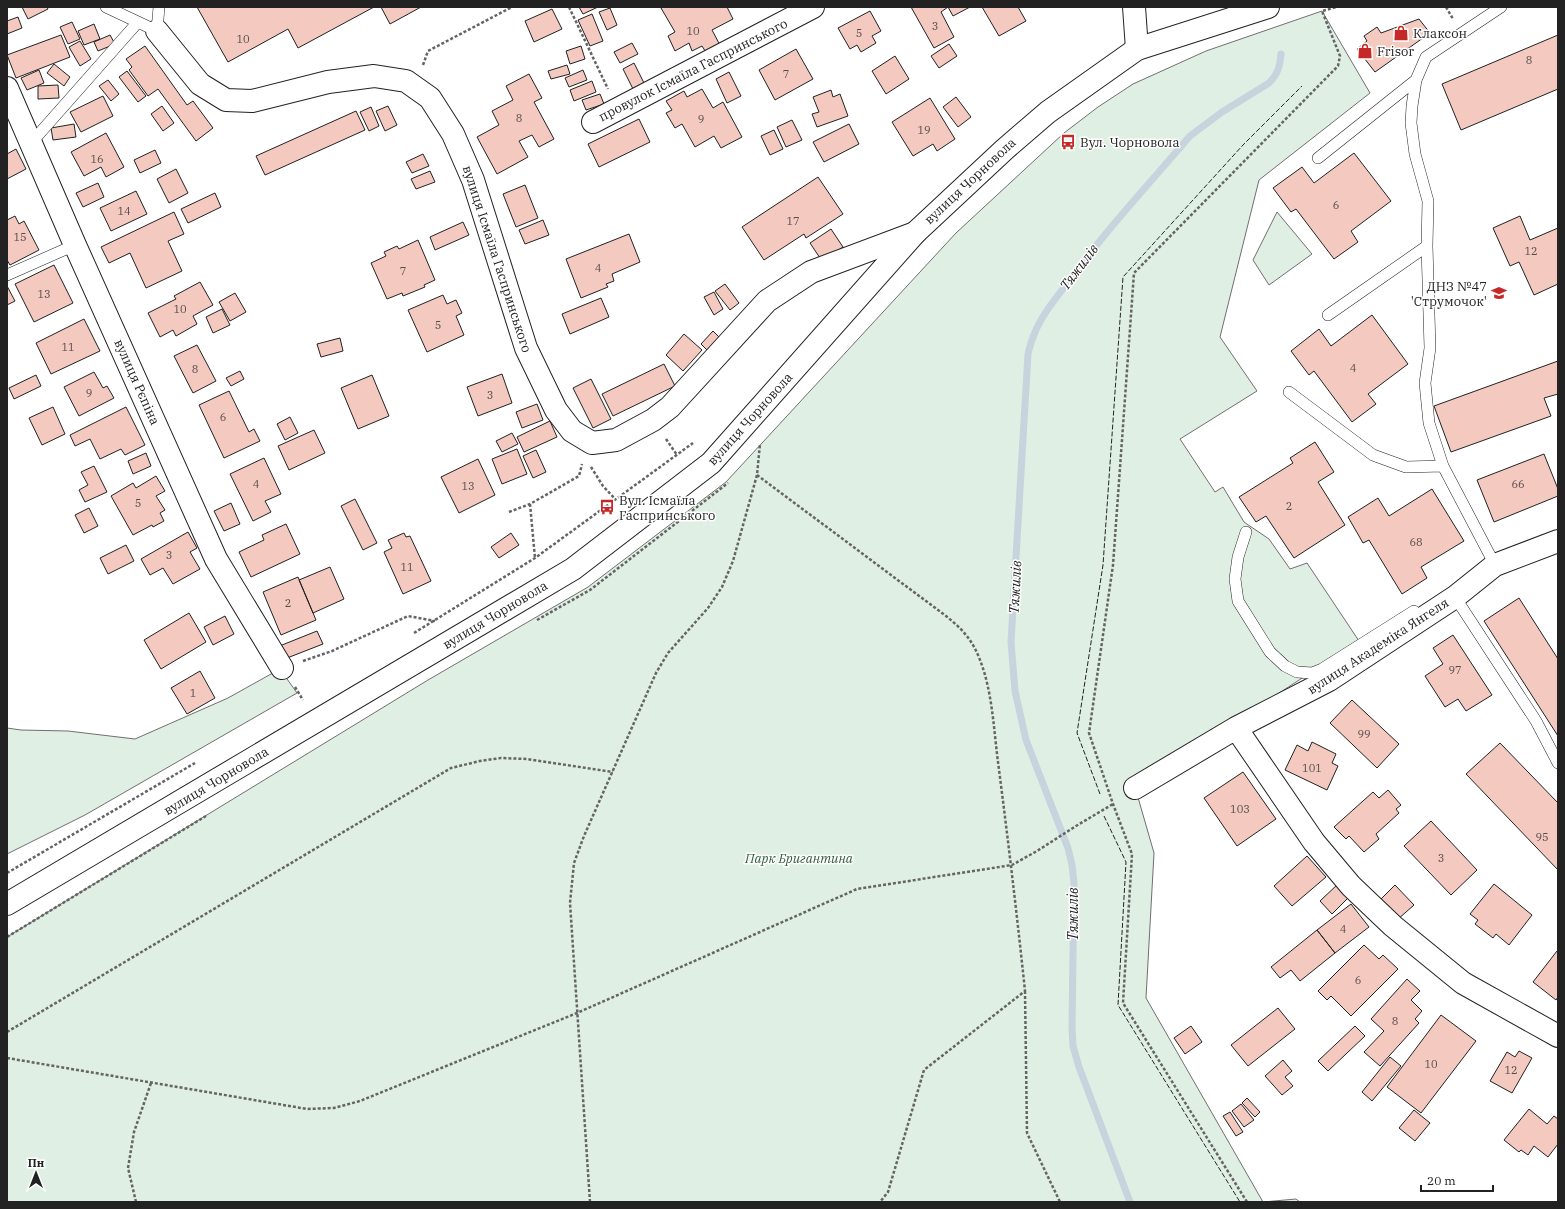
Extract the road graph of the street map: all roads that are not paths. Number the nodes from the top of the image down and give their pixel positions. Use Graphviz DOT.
graph roads {
  1 [pos="106,7"];
  2 [pos="159,7"];
  3 [pos="813,7"];
  4 [pos="1134,7"];
  5 [pos="1268,7"];
  6 [pos="1501,7"];
  7 [pos="778,15"];
  8 [pos="138,22"];
  9 [pos="157,31"];
  10 [pos="1137,49"];
  11 [pos="1416,80"];
  12 [pos="7,88"];
  13 [pos="593,122"];
  14 [pos="31,143"];
  15 [pos="1318,158"];
  16 [pos="915,233"];
  17 [pos="75,245"];
  18 [pos="1427,246"];
  19 [pos="7,275"];
  20 [pos="1328,315"];
  21 [pos="1289,392"];
  22 [pos="1443,466"];
  23 [pos="1246,532"];
  24 [pos="1558,541"];
  25 [pos="1495,565"];
  26 [pos="1454,597"];
  27 [pos="282,668"];
  28 [pos="1236,728"];
  29 [pos="1558,763"];
  30 [pos="1135,788"];
  31 [pos="7,904"];
  32 [pos="1558,1036"];
  1 -- 8 [label="lane"];
  2 -- 9 [label="lane"];
  3 -- 7 [label="street, провулок Ісмаїла Гаспринського"];
  4 -- 10 [label="street"];
  5 -- 10 [label="street, вулиця Чорновола"];
  6 -- 11 [label="lane"];
  7 -- 13 [label="street, провулок Ісмаїла Гаспринського"];
  8 -- 9 [label="lane"];
  8 -- 14 [label="lane"];
  9 -- 16 [label="street, вулиця Ісмаїла Гаспринського"];
  10 -- 16 [label="street, вулиця Чорновола"];
  11 -- 15 [label="lane"];
  11 -- 18 [label="lane"];
  12 -- 14 [label="street, вулиця Рєпіна"];
  14 -- 17 [label="street, вулиця Рєпіна"];
  16 -- 31 [label="street, вулиця Чорновола"];
  17 -- 19 [label="lane"];
  17 -- 27 [label="street, вулиця Рєпіна"];
  18 -- 20 [label="lane"];
  18 -- 22 [label="lane"];
  21 -- 22 [label="lane"];
  22 -- 25 [label="lane"];
  23 -- 26 [label="lane"];
  24 -- 25 [label="street, вулиця Академіка Янгеля"];
  25 -- 26 [label="street, вулиця Академіка Янгеля"];
  26 -- 28 [label="street, вулиця Академіка Янгеля"];
  26 -- 29 [label="lane"];
  28 -- 30 [label="street, вулиця Академіка Янгеля"];
  28 -- 32 [label="street"];
}
